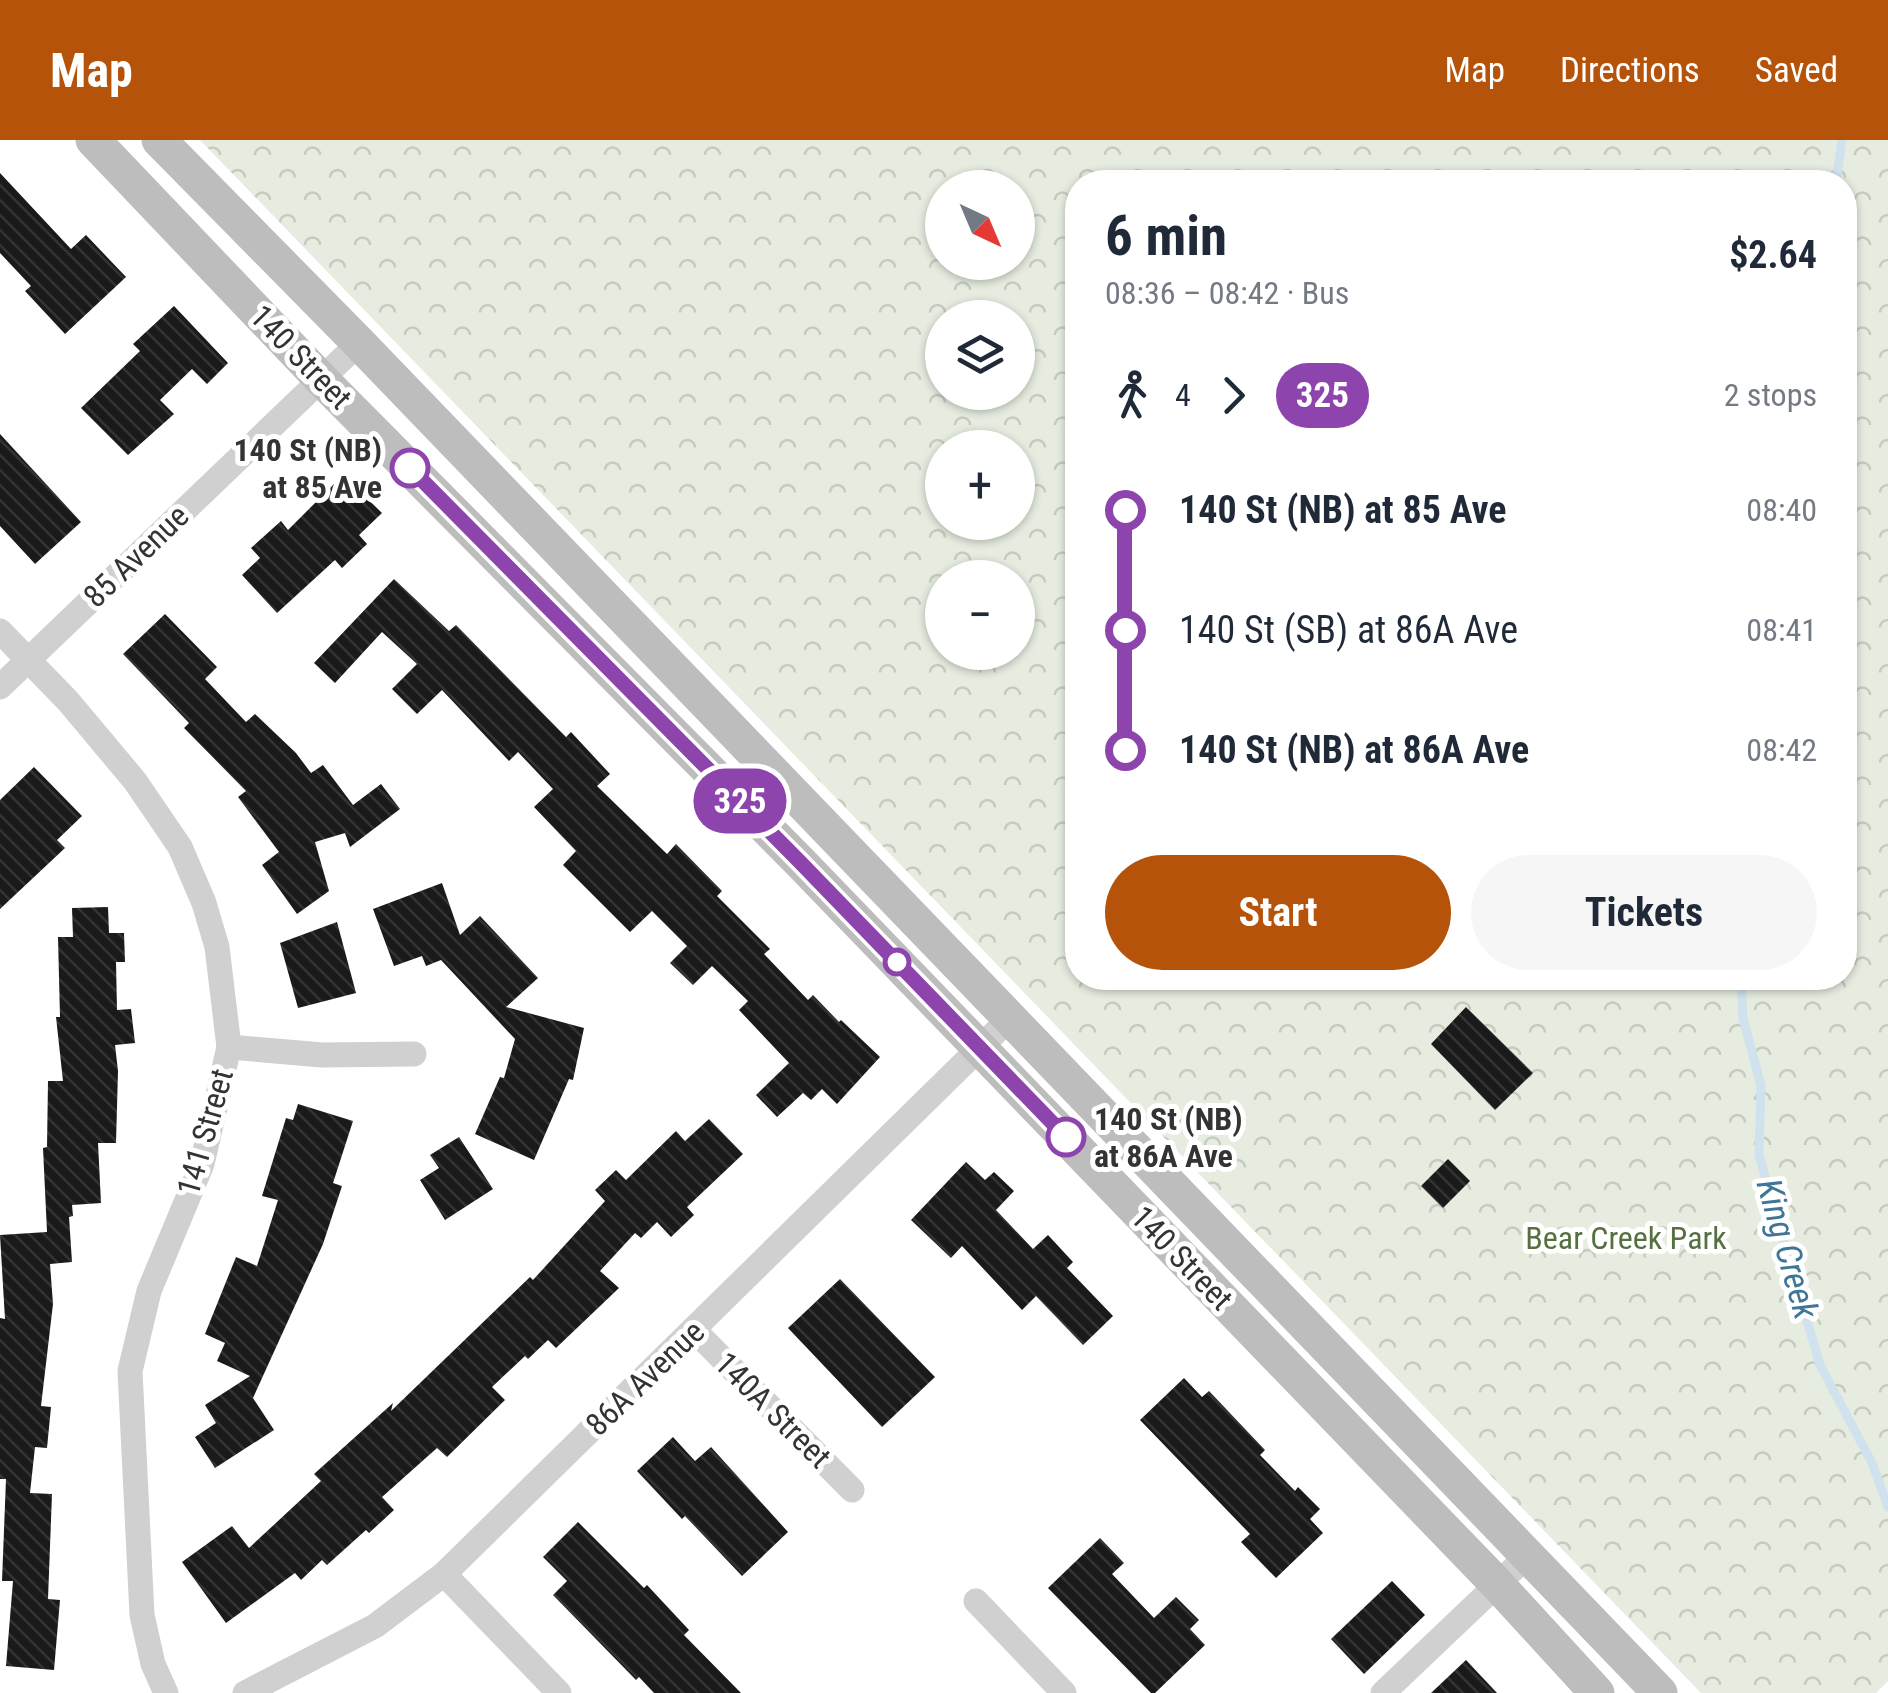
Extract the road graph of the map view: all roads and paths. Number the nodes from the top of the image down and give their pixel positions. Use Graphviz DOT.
graph roads {
  1 [pos="93,140"];
  2 [pos="159,140"];
  3 [pos="359,342"];
  4 [pos="320,379"];
  5 [pos="0,631"];
  6 [pos="28,660"];
  7 [pos="0,688"];
  8 [pos="1010,1018"];
  9 [pos="229,1047"];
  10 [pos="980,1048"];
  11 [pos="414,1054"];
  12 [pos="694,1330"];
  13 [pos="852,1490"];
  14 [pos="1528,1555"];
  15 [pos="444,1574"];
  16 [pos="1497,1584"];
  17 [pos="976,1601"];
  18 [pos="166,1693"];
  19 [pos="245,1693"];
  20 [pos="559,1693"];
  21 [pos="1064,1693"];
  22 [pos="1383,1693"];
  23 [pos="1597,1693"];
  24 [pos="1660,1693"];
  1 -- 4 [label="main road, 140 Street"];
  2 -- 3 [label="main road, 140 Street"];
  3 -- 4 [label="street, 85 Avenue"];
  3 -- 8 [label="main road, 140 Street"];
  4 -- 6 [label="street, 85 Avenue"];
  4 -- 10 [label="main road, 140 Street"];
  5 -- 6 [label="street, 141 Street"];
  6 -- 7 [label="street, 85 Avenue"];
  6 -- 9 [label="street, 141 Street"];
  8 -- 10 [label="street, 86A Avenue"];
  8 -- 14 [label="main road, 140 Street"];
  9 -- 11 [label="street"];
  9 -- 18 [label="street, 141 Street"];
  10 -- 12 [label="street, 86A Avenue"];
  10 -- 16 [label="main road, 140 Street"];
  12 -- 13 [label="street, 140A Street"];
  12 -- 15 [label="street, 86A Avenue"];
  14 -- 16 [label="street"];
  14 -- 24 [label="main road, 140 Street"];
  15 -- 19 [label="street, 86A Avenue"];
  15 -- 20 [label="street"];
  16 -- 22 [label="street"];
  16 -- 23 [label="main road, 140 Street"];
  17 -- 21 [label="street"];
}
